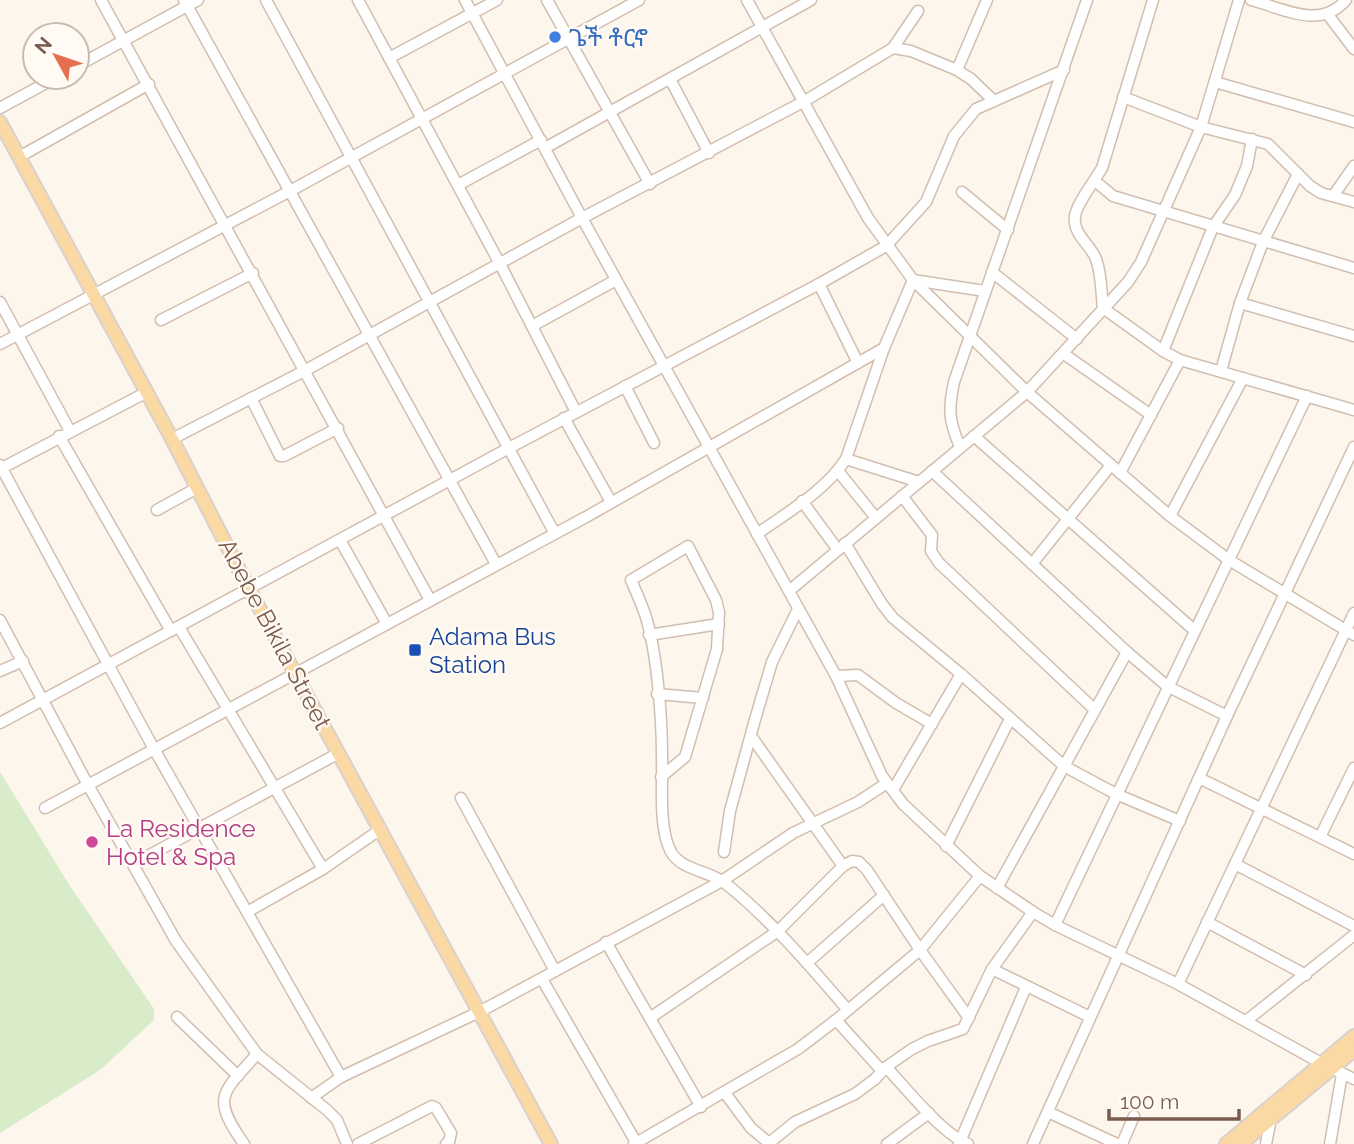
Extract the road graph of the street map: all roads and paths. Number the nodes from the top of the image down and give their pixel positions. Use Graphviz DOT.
graph roads {
  1 [pos="101,0"];
  2 [pos="198,0"];
  3 [pos="266,0"];
  4 [pos="358,0"];
  5 [pos="465,0"];
  6 [pos="497,0"];
  7 [pos="547,0"];
  8 [pos="638,0"];
  9 [pos="747,0"];
  10 [pos="811,0"];
  11 [pos="987,0"];
  12 [pos="1087,0"];
  13 [pos="1153,0"];
  14 [pos="1239,0"];
  15 [pos="1251,0"];
  16 [pos="1346,0"];
  17 [pos="186,3"];
  18 [pos="918,11"];
  19 [pos="472,13"];
  20 [pos="1328,15"];
  21 [pos="762,29"];
  22 [pos="568,39"];
  23 [pos="125,40"];
  24 [pos="893,48"];
  25 [pos="1354,49"];
  26 [pos="91,58"];
  27 [pos="389,58"];
  28 [pos="957,70"];
  29 [pos="1064,70"];
  30 [pos="505,74"];
  31 [pos="670,79"];
  32 [pos="1215,82"];
  33 [pos="149,84"];
  34 [pos="31,91"];
  35 [pos="1123,97"];
  36 [pos="994,101"];
  37 [pos="803,102"];
  38 [pos="0,108"];
  39 [pos="610,113"];
  40 [pos="421,118"];
  41 [pos="0,122"];
  42 [pos="1354,122"];
  43 [pos="1201,127"];
  44 [pos="1252,139"];
  45 [pos="543,144"];
  46 [pos="709,153"];
  47 [pos="19,157"];
  48 [pos="351,158"];
  49 [pos="1354,166"];
  50 [pos="1298,174"];
  51 [pos="1095,181"];
  52 [pos="650,184"];
  53 [pos="458,185"];
  54 [pos="290,191"];
  55 [pos="962,192"];
  56 [pos="1333,196"];
  57 [pos="1354,202"];
  58 [pos="1165,210"];
  59 [pos="582,218"];
  60 [pos="226,225"];
  61 [pos="1213,227"];
  62 [pos="1008,230"];
  63 [pos="1263,242"];
  64 [pos="886,246"];
  65 [pos="500,264"];
  66 [pos="1354,268"];
  67 [pos="992,272"];
  68 [pos="253,273"];
  69 [pos="616,280"];
  70 [pos="912,280"];
  71 [pos="819,284"];
  72 [pos="985,291"];
  73 [pos="93,295"];
  74 [pos="0,302"];
  75 [pos="430,302"];
  76 [pos="1240,303"];
  77 [pos="1103,309"];
  78 [pos="161,320"];
  79 [pos="532,326"];
  80 [pos="18,334"];
  81 [pos="370,335"];
  82 [pos="1354,335"];
  83 [pos="969,337"];
  84 [pos="1077,338"];
  85 [pos="0,344"];
  86 [pos="884,348"];
  87 [pos="1163,351"];
  88 [pos="1063,354"];
  89 [pos="1180,360"];
  90 [pos="858,363"];
  91 [pos="664,366"];
  92 [pos="306,370"];
  93 [pos="1221,371"];
  94 [pos="1243,378"];
  95 [pos="625,386"];
  96 [pos="147,392"];
  97 [pos="1027,392"];
  98 [pos="1307,396"];
  99 [pos="251,398"];
  100 [pos="1354,410"];
  101 [pos="576,412"];
  102 [pos="1150,415"];
  103 [pos="564,418"];
  104 [pos="338,428"];
  105 [pos="70,430"];
  106 [pos="59,436"];
  107 [pos="974,436"];
  108 [pos="172,439"];
  109 [pos="654,443"];
  110 [pos="960,447"];
  111 [pos="1354,447"];
  112 [pos="509,448"];
  113 [pos="710,448"];
  114 [pos="846,459"];
  115 [pos="1111,465"];
  116 [pos="1,467"];
  117 [pos="838,471"];
  118 [pos="932,471"];
  119 [pos="1120,473"];
  120 [pos="450,480"];
  121 [pos="919,482"];
  122 [pos="197,488"];
  123 [pos="902,496"];
  124 [pos="802,501"];
  125 [pos="611,502"];
  126 [pos="157,510"];
  127 [pos="385,515"];
  128 [pos="1170,516"];
  129 [pos="876,518"];
  130 [pos="1068,520"];
  131 [pos="554,532"];
  132 [pos="757,534"];
  133 [pos="340,540"];
  134 [pos="841,547"];
  135 [pos="1229,560"];
  136 [pos="496,564"];
  137 [pos="1032,564"];
  138 [pos="249,589"];
  139 [pos="789,591"];
  140 [pos="1284,594"];
  141 [pos="430,600"];
  142 [pos="798,609"];
  143 [pos="1354,613"];
  144 [pos="0,620"];
  145 [pos="387,624"];
  146 [pos="719,624"];
  147 [pos="175,629"];
  148 [pos="1194,630"];
  149 [pos="1350,633"];
  150 [pos="649,635"];
  151 [pos="1127,652"];
  152 [pos="23,661"];
  153 [pos="108,665"];
  154 [pos="0,671"];
  155 [pos="295,673"];
  156 [pos="961,674"];
  157 [pos="836,676"];
  158 [pos="1167,687"];
  159 [pos="657,694"];
  160 [pos="703,698"];
  161 [pos="43,699"];
  162 [pos="227,710"];
  163 [pos="1095,710"];
  164 [pos="1227,716"];
  165 [pos="1010,719"];
  166 [pos="0,723"];
  167 [pos="932,724"];
  168 [pos="751,736"];
  169 [pos="154,749"];
  170 [pos="340,753"];
  171 [pos="1065,765"];
  172 [pos="1354,768"];
  173 [pos="661,776"];
  174 [pos="1199,778"];
  175 [pos="1351,784"];
  176 [pos="88,785"];
  177 [pos="890,787"];
  178 [pos="274,788"];
  179 [pos="1116,794"];
  180 [pos="461,798"];
  181 [pos="45,808"];
  182 [pos="1261,808"];
  183 [pos="1180,821"];
  184 [pos="811,824"];
  185 [pos="199,828"];
  186 [pos="381,830"];
  187 [pos="1320,837"];
  188 [pos="946,846"];
  189 [pos="724,852"];
  190 [pos="1354,854"];
  191 [pos="133,864"];
  192 [pos="1235,864"];
  193 [pos="843,866"];
  194 [pos="323,869"];
  195 [pos="980,876"];
  196 [pos="722,881"];
  197 [pos="998,888"];
  198 [pos="884,895"];
  199 [pos="247,912"];
  200 [pos="1033,912"];
  201 [pos="1207,922"];
  202 [pos="1055,925"];
  203 [pos="1354,926"];
  204 [pos="778,931"];
  205 [pos="1354,934"];
  206 [pos="606,942"];
  207 [pos="920,950"];
  208 [pos="1119,954"];
  209 [pos="807,963"];
  210 [pos="992,969"];
  211 [pos="555,971"];
  212 [pos="1306,975"];
  213 [pos="542,979"];
  214 [pos="1178,984"];
  215 [pos="1026,987"];
  216 [pos="847,1009"];
  217 [pos="481,1011"];
  218 [pos="177,1017"];
  219 [pos="1090,1017"];
  220 [pos="650,1018"];
  221 [pos="969,1018"];
  222 [pos="836,1020"];
  223 [pos="1246,1020"];
  224 [pos="1354,1035"];
  225 [pos="1354,1050"];
  226 [pos="257,1054"];
  227 [pos="1332,1068"];
  228 [pos="884,1069"];
  229 [pos="238,1076"];
  230 [pos="341,1077"];
  231 [pos="1354,1079"];
  232 [pos="725,1093"];
  233 [pos="311,1098"];
  234 [pos="701,1107"];
  235 [pos="1048,1112"];
  236 [pos="929,1113"];
  237 [pos="1134,1116"];
  238 [pos="1271,1118"];
  239 [pos="962,1143"];
  240 [pos="244,1144"];
  241 [pos="347,1144"];
  242 [pos="358,1144"];
  243 [pos="446,1144"];
  244 [pos="551,1144"];
  245 [pos="636,1144"];
  246 [pos="769,1144"];
  247 [pos="887,1144"];
  248 [pos="1033,1144"];
  249 [pos="1117,1144"];
  250 [pos="1122,1144"];
  251 [pos="1226,1144"];
  252 [pos="1241,1144"];
  253 [pos="1266,1144"];
  254 [pos="1330,1144"];
  1 -- 23 [label="street"];
  2 -- 17 [label="street"];
  3 -- 48 [label="street"];
  4 -- 27 [label="street"];
  5 -- 19 [label="street"];
  6 -- 19 [label="street"];
  7 -- 22 [label="street"];
  8 -- 22 [label="street"];
  9 -- 21 [label="street"];
  10 -- 21 [label="street"];
  11 -- 28 [label="street"];
  12 -- 29 [label="street"];
  13 -- 35 [label="street"];
  14 -- 32 [label="street"];
  15 -- 20 [label="street"];
  16 -- 20 [label="street"];
  17 -- 23 [label="street"];
  17 -- 54 [label="street"];
  18 -- 24 [label="street"];
  19 -- 27 [label="street"];
  19 -- 30 [label="street"];
  20 -- 25 [label="street"];
  21 -- 31 [label="street"];
  21 -- 37 [label="street"];
  22 -- 30 [label="street"];
  22 -- 39 [label="street"];
  23 -- 26 [label="street"];
  23 -- 33 [label="street"];
  24 -- 28 [label="street"];
  24 -- 37 [label="street"];
  27 -- 40 [label="street"];
  28 -- 36 [label="street"];
  29 -- 36 [label="street"];
  29 -- 62 [label="street"];
  30 -- 40 [label="street"];
  30 -- 45 [label="street"];
  31 -- 39 [label="street"];
  31 -- 46 [label="street"];
  32 -- 42 [label="street"];
  32 -- 43 [label="street"];
  33 -- 47 [label="street"];
  33 -- 60 [label="street"];
  34 -- 38 [label="street"];
  35 -- 43 [label="street"];
  35 -- 51 [label="street"];
  36 -- 64 [label="street"];
  37 -- 46 [label="street"];
  37 -- 64 [label="street"];
  39 -- 45 [label="street"];
  39 -- 52 [label="street"];
  40 -- 48 [label="street"];
  40 -- 53 [label="street"];
  41 -- 47 [label="main road, Abebe Bikila Street"];
  43 -- 44 [label="street"];
  43 -- 58 [label="street"];
  44 -- 50 [label="street"];
  44 -- 61 [label="street"];
  45 -- 53 [label="street"];
  45 -- 59 [label="street"];
  46 -- 52 [label="street"];
  47 -- 73 [label="main road, Abebe Bikila Street"];
  48 -- 54 [label="street"];
  48 -- 75 [label="street"];
  49 -- 56 [label="street"];
  50 -- 56 [label="street"];
  50 -- 63 [label="street"];
  51 -- 58 [label="street"];
  51 -- 77 [label="street"];
  52 -- 59 [label="street"];
  53 -- 65 [label="street"];
  54 -- 60 [label="street"];
  54 -- 81 [label="street"];
  55 -- 62 [label="street"];
  56 -- 57 [label="street"];
  58 -- 61 [label="street"];
  58 -- 77 [label="street"];
  59 -- 65 [label="street"];
  59 -- 69 [label="street"];
  60 -- 68 [label="street"];
  60 -- 73 [label="street"];
  61 -- 63 [label="street"];
  61 -- 87 [label="street"];
  62 -- 67 [label="street"];
  63 -- 66 [label="street"];
  63 -- 76 [label="street"];
  64 -- 70 [label="street"];
  64 -- 71 [label="street"];
  65 -- 75 [label="street"];
  65 -- 79 [label="street"];
  67 -- 72 [label="street"];
  67 -- 84 [label="street"];
  68 -- 78 [label="street"];
  68 -- 92 [label="street"];
  69 -- 79 [label="street"];
  69 -- 91 [label="street"];
  70 -- 72 [label="street"];
  70 -- 83 [label="street"];
  70 -- 86 [label="street"];
  71 -- 90 [label="street"];
  71 -- 91 [label="street"];
  72 -- 83 [label="street"];
  73 -- 80 [label="street"];
  73 -- 96 [label="main road, Abebe Bikila Street"];
  74 -- 80 [label="street"];
  75 -- 81 [label="street"];
  75 -- 112 [label="street"];
  76 -- 82 [label="street"];
  76 -- 93 [label="street"];
  77 -- 84 [label="street"];
  77 -- 87 [label="street"];
  79 -- 101 [label="street"];
  80 -- 85 [label="street"];
  80 -- 105 [label="street"];
  81 -- 92 [label="street"];
  81 -- 120 [label="street"];
  83 -- 97 [label="street"];
  83 -- 110 [label="street"];
  84 -- 88 [label="street"];
  86 -- 90 [label="street"];
  86 -- 114 [label="street"];
  87 -- 89 [label="street"];
  88 -- 97 [label="street"];
  88 -- 102 [label="street"];
  89 -- 93 [label="street"];
  89 -- 102 [label="street"];
  90 -- 113 [label="street"];
  91 -- 95 [label="street"];
  91 -- 113 [label="street"];
  92 -- 99 [label="street"];
  92 -- 104 [label="street"];
  93 -- 94 [label="street"];
  94 -- 98 [label="street"];
  94 -- 128 [label="street"];
  95 -- 101 [label="street"];
  95 -- 109 [label="street"];
  96 -- 105 [label="street"];
  96 -- 108 [label="main road, Abebe Bikila Street"];
  97 -- 107 [label="street"];
  97 -- 115 [label="street"];
  98 -- 100 [label="street"];
  98 -- 135 [label="street"];
  99 -- 104 [label="street"];
  99 -- 108 [label="street"];
  101 -- 103 [label="street"];
  102 -- 119 [label="street"];
  103 -- 112 [label="street"];
  103 -- 125 [label="street"];
  104 -- 127 [label="street"];
  105 -- 106 [label="street"];
  106 -- 116 [label="street"];
  106 -- 147 [label="street"];
  107 -- 110 [label="street"];
  107 -- 130 [label="street"];
  108 -- 122 [label="main road, Abebe Bikila Street"];
  110 -- 118 [label="street"];
  111 -- 140 [label="street"];
  112 -- 120 [label="street"];
  112 -- 131 [label="street"];
  113 -- 125 [label="street"];
  113 -- 132 [label="street"];
  114 -- 117 [label="street"];
  114 -- 121 [label="street"];
  115 -- 119 [label="street"];
  115 -- 130 [label="street"];
  116 -- 153 [label="street"];
  117 -- 124 [label="street"];
  117 -- 129 [label="street"];
  118 -- 121 [label="street"];
  118 -- 137 [label="street"];
  119 -- 128 [label="street"];
  120 -- 127 [label="street"];
  120 -- 136 [label="street"];
  121 -- 123 [label="street"];
  122 -- 126 [label="street"];
  122 -- 138 [label="main road, Abebe Bikila Street"];
  123 -- 129 [label="street"];
  123 -- 163 [label="street"];
  124 -- 132 [label="street"];
  124 -- 134 [label="street"];
  125 -- 131 [label="street"];
  127 -- 133 [label="street"];
  127 -- 141 [label="street"];
  128 -- 135 [label="street"];
  129 -- 134 [label="street"];
  130 -- 137 [label="street"];
  130 -- 148 [label="street"];
  131 -- 136 [label="street"];
  132 -- 139 [label="street"];
  133 -- 138 [label="street"];
  133 -- 145 [label="street"];
  134 -- 139 [label="street"];
  134 -- 156 [label="street"];
  135 -- 140 [label="street"];
  135 -- 148 [label="street"];
  136 -- 141 [label="street"];
  137 -- 151 [label="street"];
  138 -- 147 [label="street"];
  138 -- 155 [label="main road, Abebe Bikila Street"];
  139 -- 142 [label="street"];
  140 -- 149 [label="street"];
  140 -- 164 [label="street"];
  141 -- 145 [label="street"];
  142 -- 157 [label="street"];
  142 -- 168 [label="street"];
  143 -- 149 [label="street"];
  144 -- 152 [label="street"];
  145 -- 155 [label="street"];
  146 -- 150 [label="street"];
  146 -- 150 [label="street"];
  146 -- 160 [label="street"];
  147 -- 153 [label="street"];
  147 -- 162 [label="street"];
  148 -- 158 [label="street"];
  149 -- 182 [label="street"];
  150 -- 159 [label="street"];
  151 -- 158 [label="street"];
  151 -- 163 [label="street"];
  152 -- 154 [label="street"];
  152 -- 161 [label="street"];
  153 -- 161 [label="street"];
  153 -- 169 [label="street"];
  155 -- 162 [label="street"];
  155 -- 170 [label="main road, Abebe Bikila Street"];
  156 -- 165 [label="street"];
  156 -- 167 [label="street"];
  157 -- 167 [label="street"];
  157 -- 177 [label="street"];
  158 -- 164 [label="street"];
  158 -- 179 [label="street"];
  159 -- 160 [label="street"];
  159 -- 173 [label="street"];
  160 -- 173 [label="street"];
  161 -- 166 [label="street"];
  161 -- 176 [label="street"];
  162 -- 169 [label="street"];
  162 -- 178 [label="street"];
  163 -- 171 [label="street"];
  164 -- 174 [label="street"];
  165 -- 171 [label="street"];
  165 -- 188 [label="street"];
  167 -- 177 [label="street"];
  168 -- 184 [label="street"];
  168 -- 189 [label="street"];
  169 -- 176 [label="street"];
  169 -- 185 [label="street"];
  170 -- 178 [label="street"];
  170 -- 186 [label="main road, Abebe Bikila Street"];
  171 -- 179 [label="street"];
  171 -- 197 [label="street"];
  172 -- 175 [label="street"];
  173 -- 196 [label="street"];
  174 -- 182 [label="street"];
  174 -- 183 [label="street"];
  175 -- 187 [label="street"];
  176 -- 181 [label="street"];
  176 -- 191 [label="street"];
  177 -- 184 [label="street"];
  177 -- 188 [label="street"];
  178 -- 185 [label="street"];
  178 -- 194 [label="street"];
  179 -- 183 [label="street"];
  179 -- 202 [label="street"];
  180 -- 211 [label="street"];
  182 -- 187 [label="street"];
  182 -- 192 [label="street"];
  183 -- 208 [label="street"];
  184 -- 193 [label="street"];
  184 -- 196 [label="street"];
  185 -- 191 [label="street"];
  185 -- 199 [label="street"];
  186 -- 194 [label="street"];
  186 -- 217 [label="main road, Abebe Bikila Street"];
  187 -- 190 [label="street"];
  188 -- 195 [label="street"];
  191 -- 226 [label="street"];
  192 -- 201 [label="street"];
  192 -- 203 [label="street"];
  193 -- 198 [label="street"];
  193 -- 204 [label="street"];
  194 -- 199 [label="street"];
  195 -- 197 [label="street"];
  195 -- 207 [label="street"];
  196 -- 204 [label="street"];
  196 -- 206 [label="street"];
  197 -- 200 [label="street"];
  198 -- 207 [label="street"];
  198 -- 209 [label="street"];
  199 -- 230 [label="street"];
  200 -- 202 [label="street"];
  200 -- 210 [label="street"];
  201 -- 212 [label="street"];
  201 -- 214 [label="street"];
  202 -- 208 [label="street"];
  204 -- 209 [label="street"];
  204 -- 220 [label="street"];
  205 -- 212 [label="street"];
  206 -- 211 [label="street"];
  206 -- 220 [label="street"];
  207 -- 216 [label="street"];
  207 -- 221 [label="street"];
  208 -- 214 [label="street"];
  208 -- 219 [label="street"];
  209 -- 216 [label="street"];
  210 -- 215 [label="street"];
  210 -- 221 [label="street"];
  211 -- 213 [label="street"];
  212 -- 223 [label="street"];
  213 -- 217 [label="street"];
  213 -- 245 [label="street"];
  214 -- 223 [label="street"];
  215 -- 219 [label="street"];
  215 -- 239 [label="street"];
  216 -- 222 [label="street"];
  217 -- 230 [label="street"];
  217 -- 244 [label="main road, Abebe Bikila Street"];
  218 -- 229 [label="street"];
  219 -- 235 [label="street"];
  220 -- 234 [label="street"];
  221 -- 228 [label="street"];
  222 -- 228 [label="street"];
  222 -- 232 [label="street"];
  223 -- 227 [label="street"];
  224 -- 227 [label="main road"];
  225 -- 227 [label="main road"];
  226 -- 229 [label="street"];
  226 -- 233 [label="street"];
  227 -- 231 [label="street"];
  227 -- 238 [label="main road"];
  227 -- 251 [label="main road"];
  227 -- 254 [label="street"];
  228 -- 236 [label="street"];
  228 -- 246 [label="street"];
  229 -- 240 [label="street"];
  230 -- 233 [label="street"];
  232 -- 234 [label="street"];
  232 -- 246 [label="street"];
  233 -- 241 [label="street"];
  234 -- 245 [label="street"];
  235 -- 248 [label="street"];
  235 -- 249 [label="street"];
  236 -- 239 [label="street"];
  236 -- 247 [label="street"];
  237 -- 250 [label="street"];
  238 -- 252 [label="main road"];
  238 -- 253 [label="street"];
  242 -- 243 [label="street"];
}
